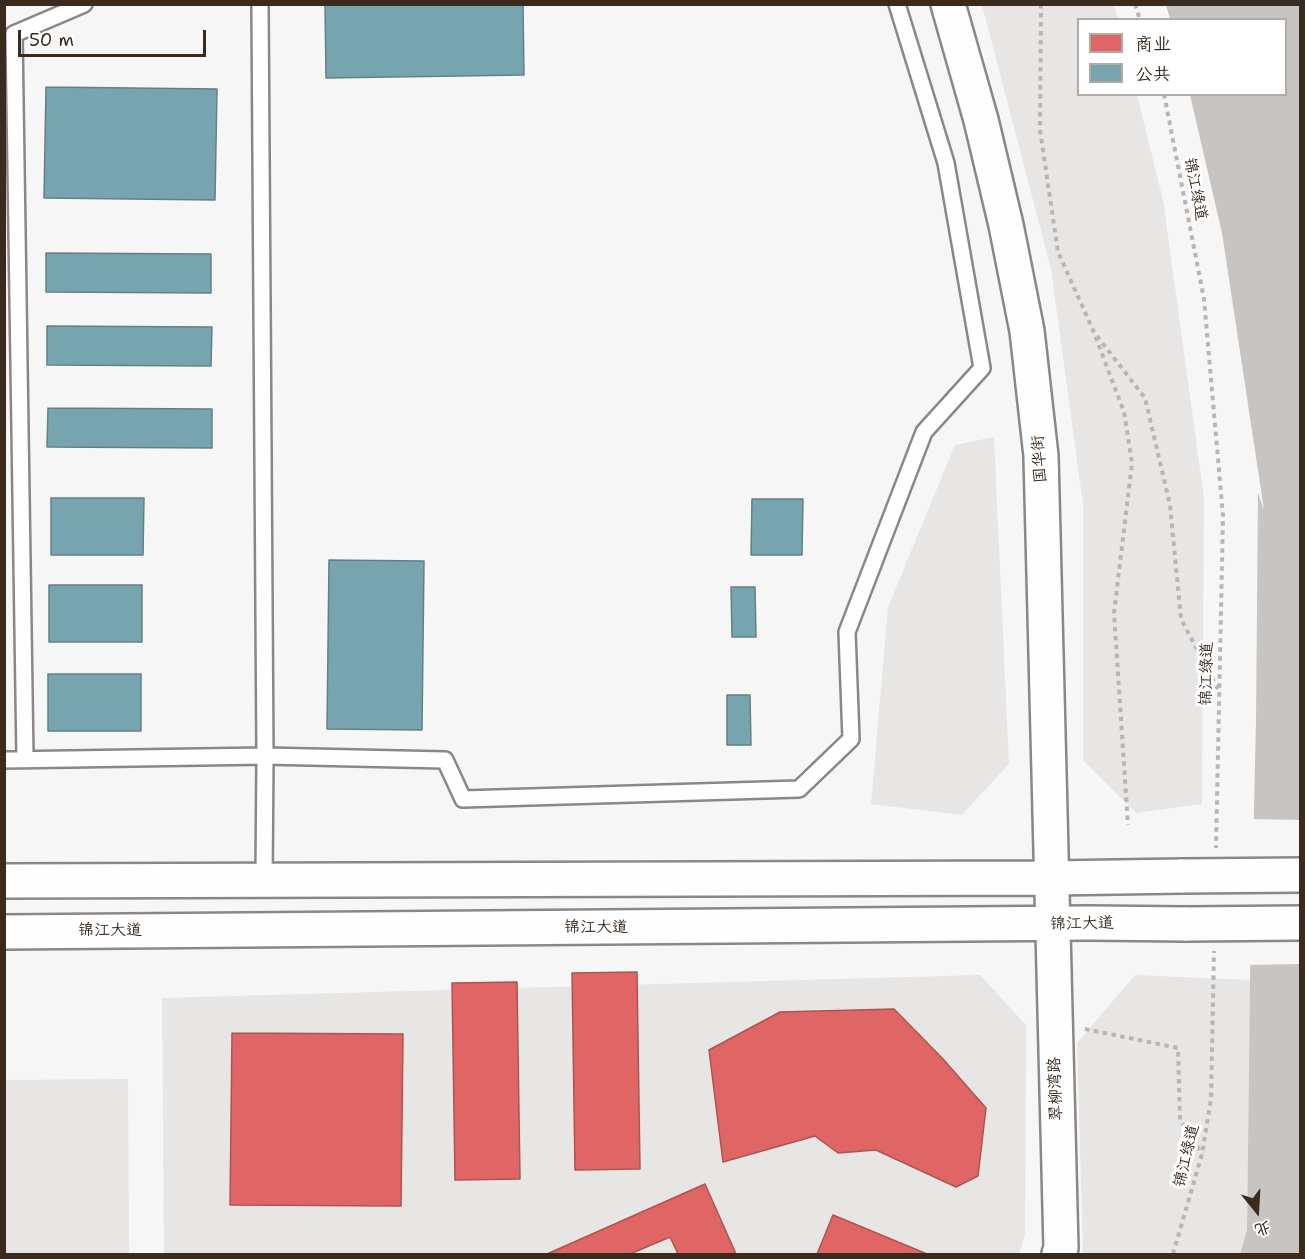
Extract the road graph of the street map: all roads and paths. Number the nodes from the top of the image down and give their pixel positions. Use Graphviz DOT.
graph roads {
  1 [pos="84,4"];
  2 [pos="260,4"];
  3 [pos="897,4"];
  4 [pos="948,4"];
  5 [pos="1048,4"];
  6 [pos="1042,5"];
  7 [pos="1164,96"];
  8 [pos="1093,330"];
  9 [pos="1219,690"];
  10 [pos="265,756"];
  11 [pos="25,759"];
  12 [pos="4,760"];
  13 [pos="1128,825"];
  14 [pos="1216,854"];
  15 [pos="1300,875"];
  16 [pos="1052,878"];
  17 [pos="264,880"];
  18 [pos="4,881"];
  19 [pos="1300,923"];
  20 [pos="1052,924"];
  21 [pos="4,932"];
  22 [pos="1214,947"];
  23 [pos="1054,1023"];
  24 [pos="1202,1154"];
  25 [pos="1059,1254"];
  26 [pos="1173,1254"];
  1 -- 11 [label="lane"];
  2 -- 10 [label="lane"];
  3 -- 10 [label="lane"];
  4 -- 16 [label="main road, 国华街"];
  5 -- 6 [label="path"];
  6 -- 8 [label="path"];
  7 -- 9 [label="path, 锦江绿道"];
  8 -- 9 [label="path"];
  8 -- 13 [label="path"];
  9 -- 14 [label="path, 锦江绿道"];
  10 -- 11 [label="lane"];
  10 -- 17 [label="lane"];
  11 -- 12 [label="lane"];
  15 -- 16 [label="main road, bridge"];
  16 -- 17 [label="main road"];
  16 -- 20 [label="main road, 国华街"];
  17 -- 18 [label="main road"];
  19 -- 20 [label="main road, 锦江大道, bridge"];
  20 -- 21 [label="main road, 锦江大道"];
  20 -- 23 [label="main road, 翠柳湾路"];
  22 -- 24 [label="path, 锦江绿道"];
  23 -- 24 [label="path"];
  23 -- 25 [label="main road, 翠柳湾路"];
  24 -- 26 [label="path, 锦江绿道"];
}
